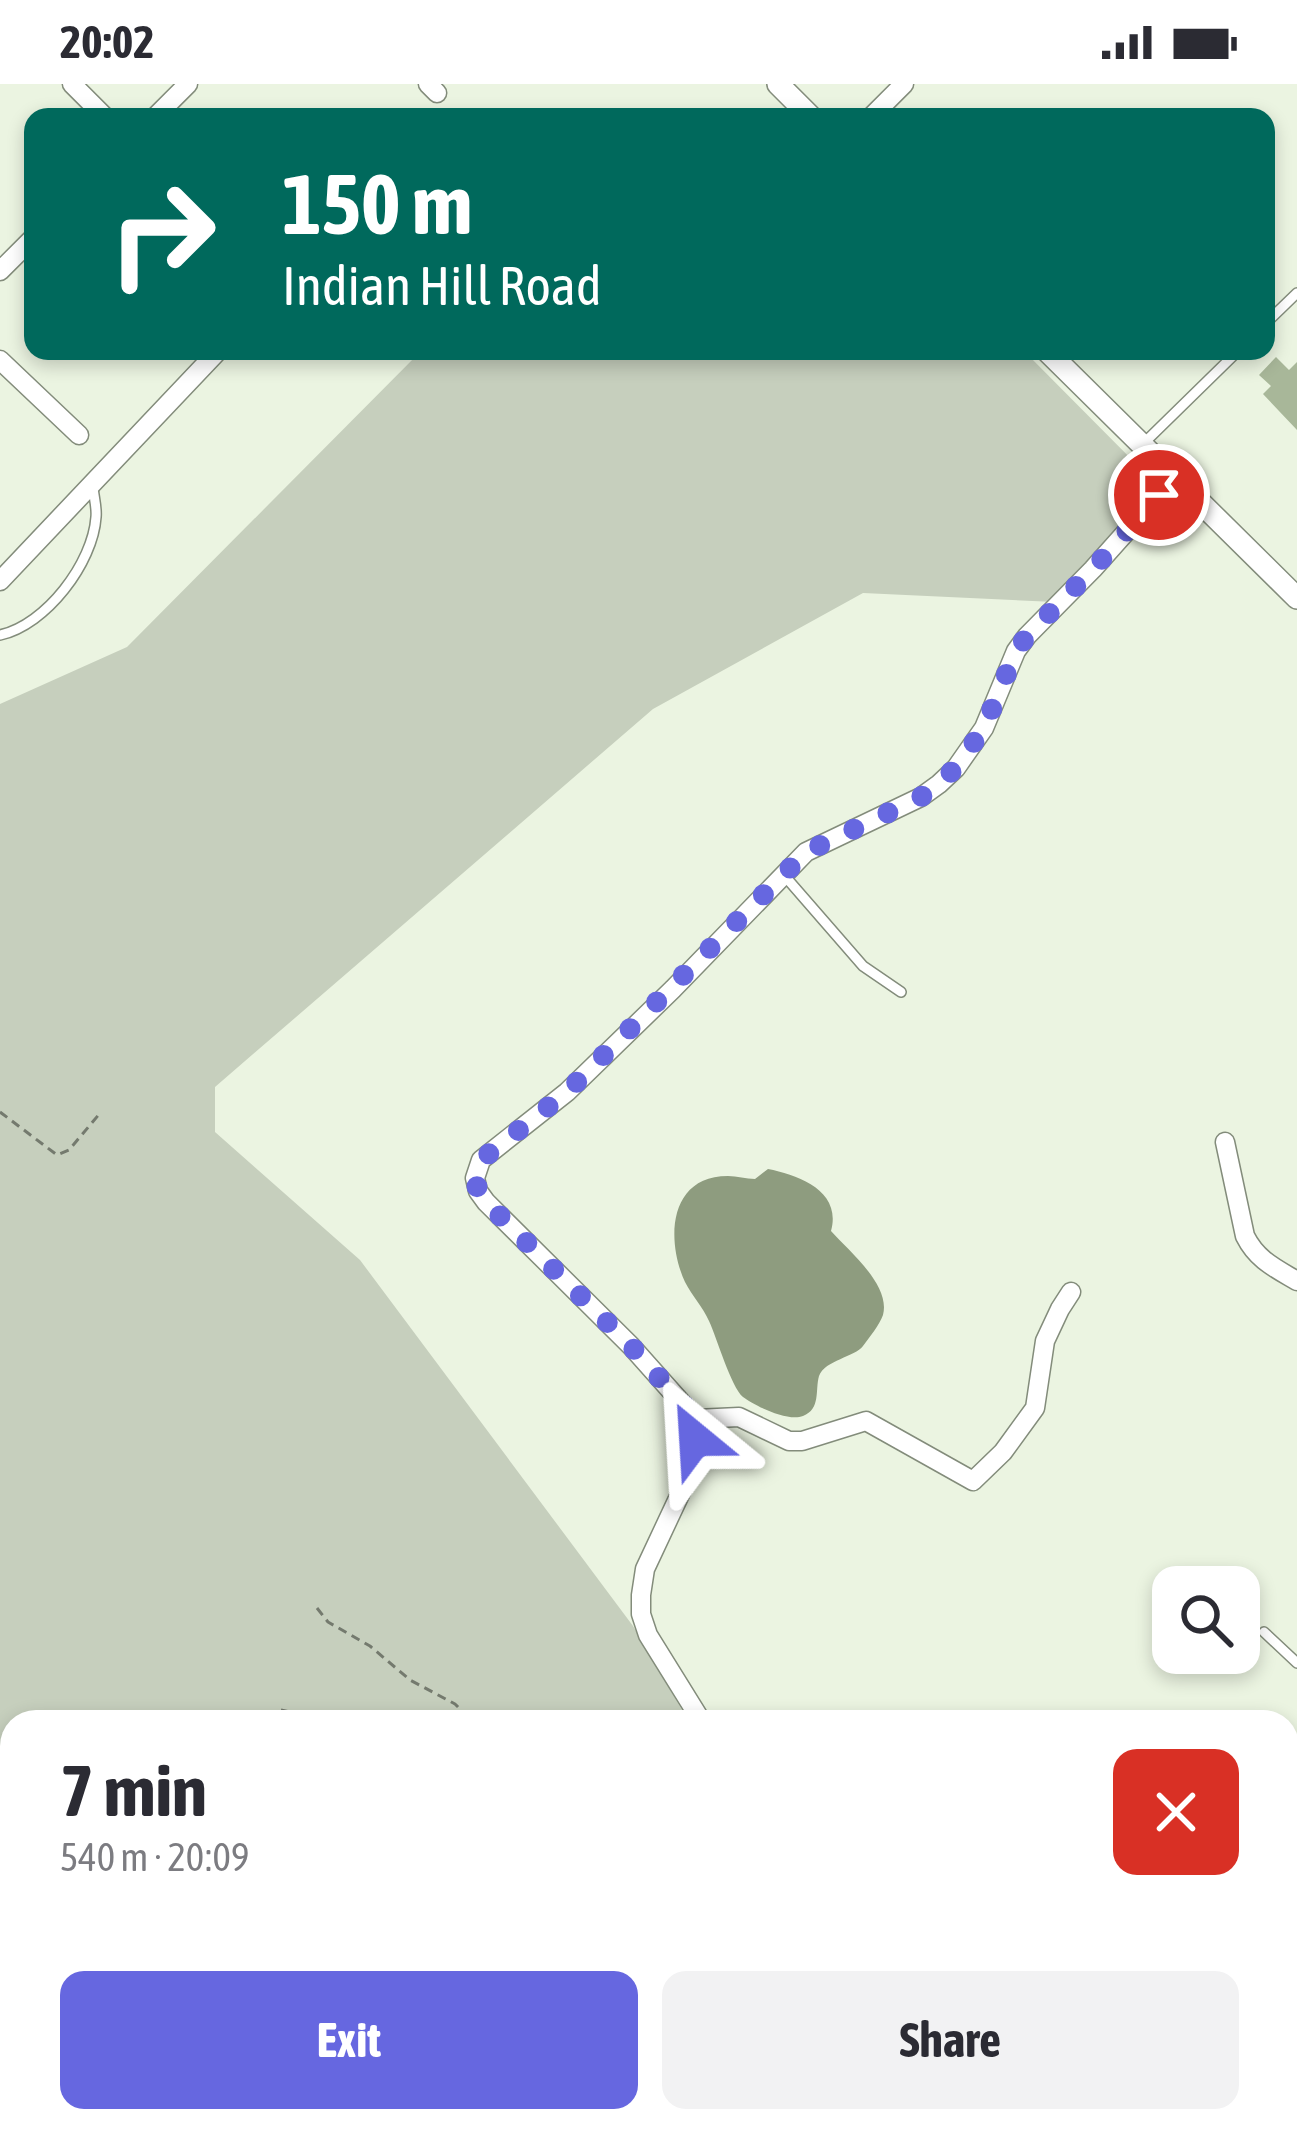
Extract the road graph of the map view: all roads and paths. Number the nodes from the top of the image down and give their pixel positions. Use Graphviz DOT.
graph roads {
  1 [pos="72,84"];
  2 [pos="188,84"];
  3 [pos="778,84"];
  4 [pos="904,84"];
  5 [pos="96,108"];
  6 [pos="164,108"];
  7 [pos="802,108"];
  8 [pos="881,108"];
  9 [pos="24,247"];
  10 [pos="0,271"];
  11 [pos="1297,293"];
  12 [pos="1275,314"];
  13 [pos="0,360"];
  14 [pos="209,360"];
  15 [pos="1056,360"];
  16 [pos="1229,360"];
  17 [pos="79,435"];
  18 [pos="1142,445"];
  19 [pos="1175,477"];
  20 [pos="92,483"];
  21 [pos="0,581"];
  22 [pos="1295,591"];
  23 [pos="0,635"];
  24 [pos="783,874"];
  25 [pos="901,992"];
  26 [pos="0,1112"];
  27 [pos="101,1112"];
  28 [pos="1225,1142"];
  29 [pos="1297,1281"];
  30 [pos="1071,1292"];
  31 [pos="696,1419"];
  32 [pos="317,1608"];
  33 [pos="1264,1632"];
  34 [pos="1297,1663"];
  35 [pos="461,1710"];
  36 [pos="695,1710"];
  1 -- 5 [label="street"];
  2 -- 6 [label="street"];
  3 -- 7 [label="street"];
  4 -- 8 [label="street"];
  9 -- 10 [label="street"];
  11 -- 12 [label="lane"];
  13 -- 17 [label="street"];
  14 -- 20 [label="street"];
  15 -- 18 [label="street"];
  16 -- 18 [label="lane"];
  18 -- 19 [label="street"];
  19 -- 22 [label="street"];
  19 -- 24 [label="street"];
  20 -- 21 [label="street"];
  20 -- 23 [label="lane"];
  24 -- 25 [label="lane"];
  24 -- 31 [label="street"];
  26 -- 27 [label="path"];
  28 -- 29 [label="street"];
  30 -- 31 [label="street"];
  31 -- 36 [label="street"];
  32 -- 35 [label="path"];
  33 -- 34 [label="lane"];
}
